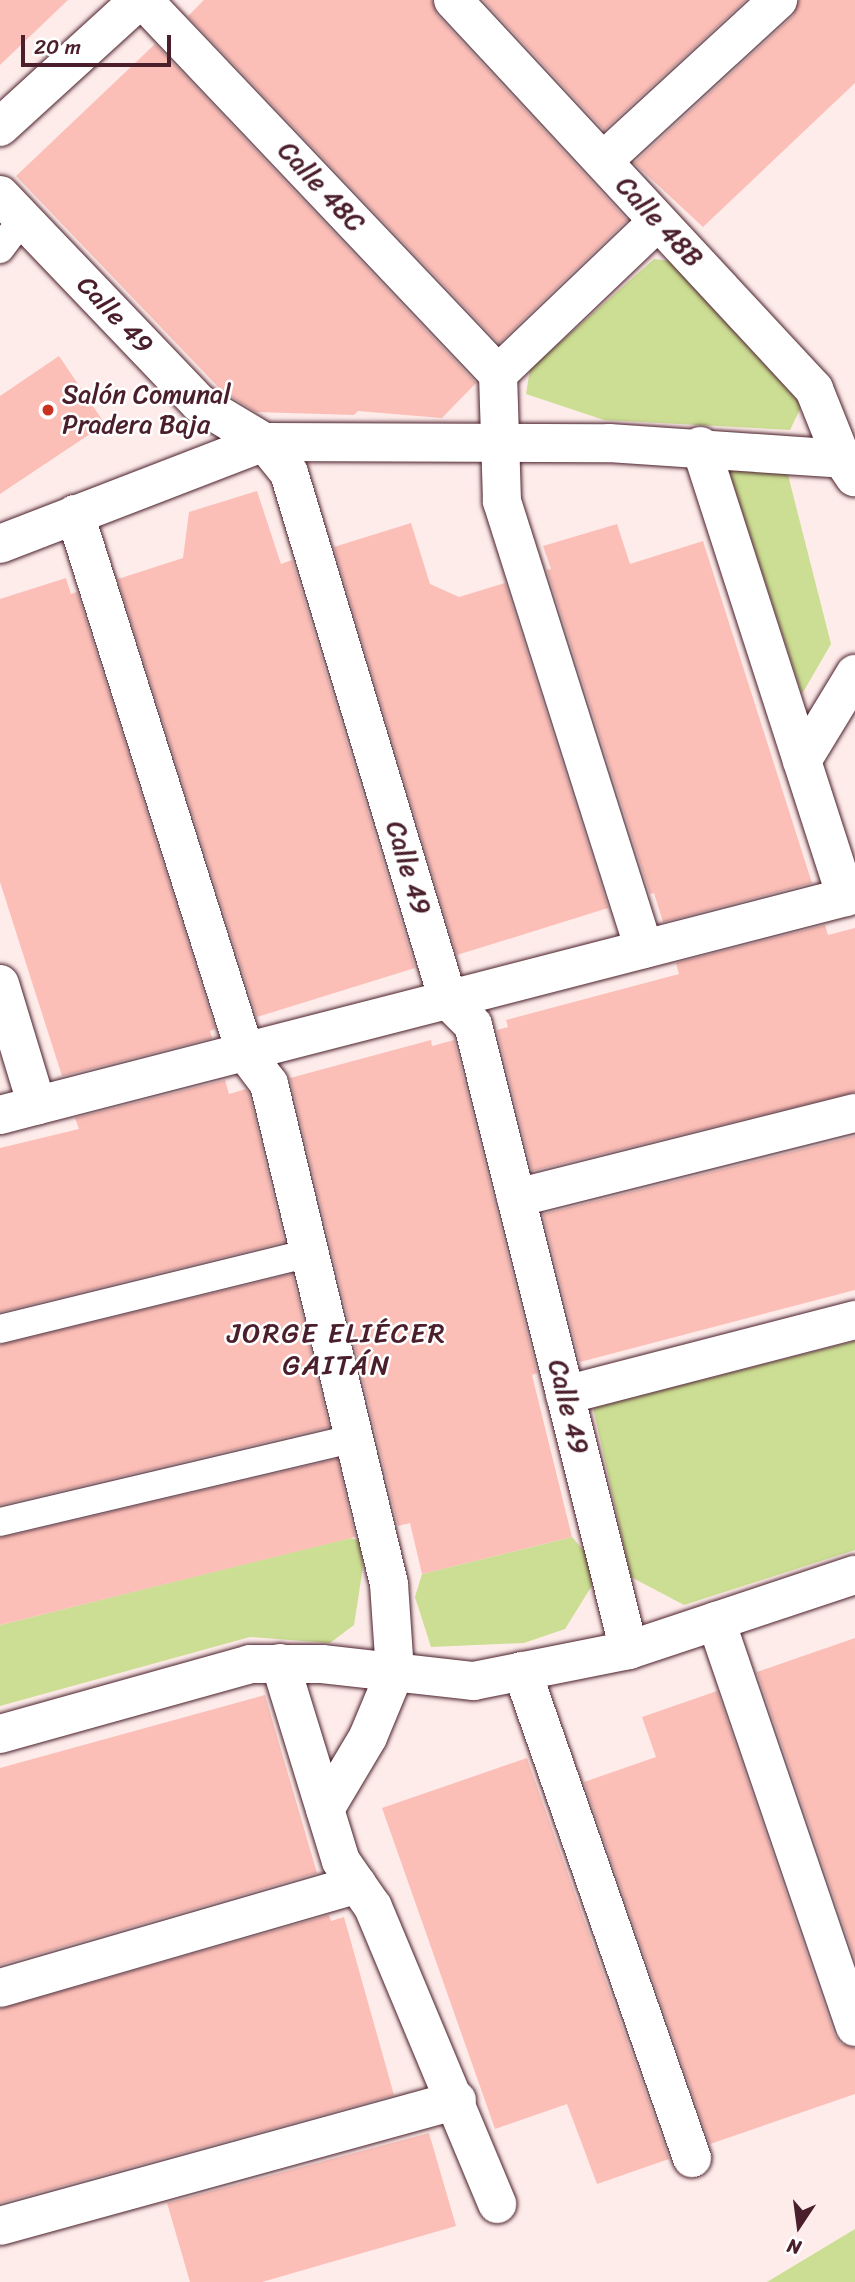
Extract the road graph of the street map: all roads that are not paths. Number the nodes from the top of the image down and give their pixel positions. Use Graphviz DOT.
graph roads {
  1 [pos="141,0"];
  2 [pos="453,0"];
  3 [pos="771,2"];
  4 [pos="0,127"];
  5 [pos="603,161"];
  6 [pos="12,207"];
  7 [pos="658,221"];
  8 [pos="0,249"];
  9 [pos="498,374"];
  10 [pos="264,442"];
  11 [pos="498,443"];
  12 [pos="700,446"];
  13 [pos="848,469"];
  14 [pos="75,514"];
  15 [pos="0,544"];
  16 [pos="855,674"];
  17 [pos="802,761"];
  18 [pos="644,949"];
  19 [pos="0,984"];
  20 [pos="448,1000"];
  21 [pos="245,1052"];
  22 [pos="37,1106"];
  23 [pos="855,1113"];
  24 [pos="0,1115"];
  25 [pos="516,1198"];
  26 [pos="310,1253"];
  27 [pos="855,1320"];
  28 [pos="0,1329"];
  29 [pos="565,1395"];
  30 [pos="354,1438"];
  31 [pos="0,1522"];
  32 [pos="855,1575"];
  33 [pos="716,1621"];
  34 [pos="629,1650"];
  35 [pos="280,1663"];
  36 [pos="522,1671"];
  37 [pos="395,1672"];
  38 [pos="0,1734"];
  39 [pos="325,1809"];
  40 [pos="357,1884"];
  41 [pos="0,1987"];
  42 [pos="855,2027"];
  43 [pos="457,2100"];
  44 [pos="692,2158"];
  45 [pos="497,2204"];
  46 [pos="0,2226"];
  1 -- 4 [label="street"];
  1 -- 9 [label="street, Calle 48C"];
  2 -- 5 [label="street, Calle 48B"];
  3 -- 5 [label="street"];
  5 -- 7 [label="street, Calle 48B"];
  6 -- 8 [label="lane"];
  6 -- 10 [label="street, Calle 49"];
  7 -- 9 [label="street"];
  7 -- 13 [label="street, Calle 48B"];
  9 -- 11 [label="street"];
  10 -- 11 [label="street"];
  10 -- 14 [label="street"];
  10 -- 20 [label="street, Calle 49"];
  11 -- 12 [label="street"];
  11 -- 18 [label="street"];
  12 -- 13 [label="street"];
  12 -- 17 [label="street"];
  14 -- 15 [label="street"];
  14 -- 21 [label="street"];
  16 -- 17 [label="street"];
  17 -- 18 [label="street"];
  18 -- 20 [label="street"];
  19 -- 22 [label="street"];
  20 -- 21 [label="street"];
  20 -- 25 [label="street, Calle 49"];
  21 -- 22 [label="street"];
  21 -- 26 [label="street"];
  22 -- 24 [label="street"];
  23 -- 25 [label="street"];
  25 -- 29 [label="street, Calle 49"];
  26 -- 28 [label="lane"];
  26 -- 30 [label="street"];
  27 -- 29 [label="street"];
  29 -- 34 [label="street, Calle 49"];
  30 -- 31 [label="lane"];
  30 -- 37 [label="street"];
  32 -- 33 [label="street"];
  33 -- 34 [label="street"];
  33 -- 42 [label="street"];
  34 -- 36 [label="street"];
  35 -- 37 [label="street"];
  35 -- 38 [label="street"];
  35 -- 39 [label="street"];
  36 -- 37 [label="street"];
  36 -- 44 [label="street"];
  37 -- 39 [label="street"];
  39 -- 40 [label="street"];
  40 -- 41 [label="street"];
  40 -- 43 [label="street"];
  43 -- 45 [label="street"];
  43 -- 46 [label="street"];
}
